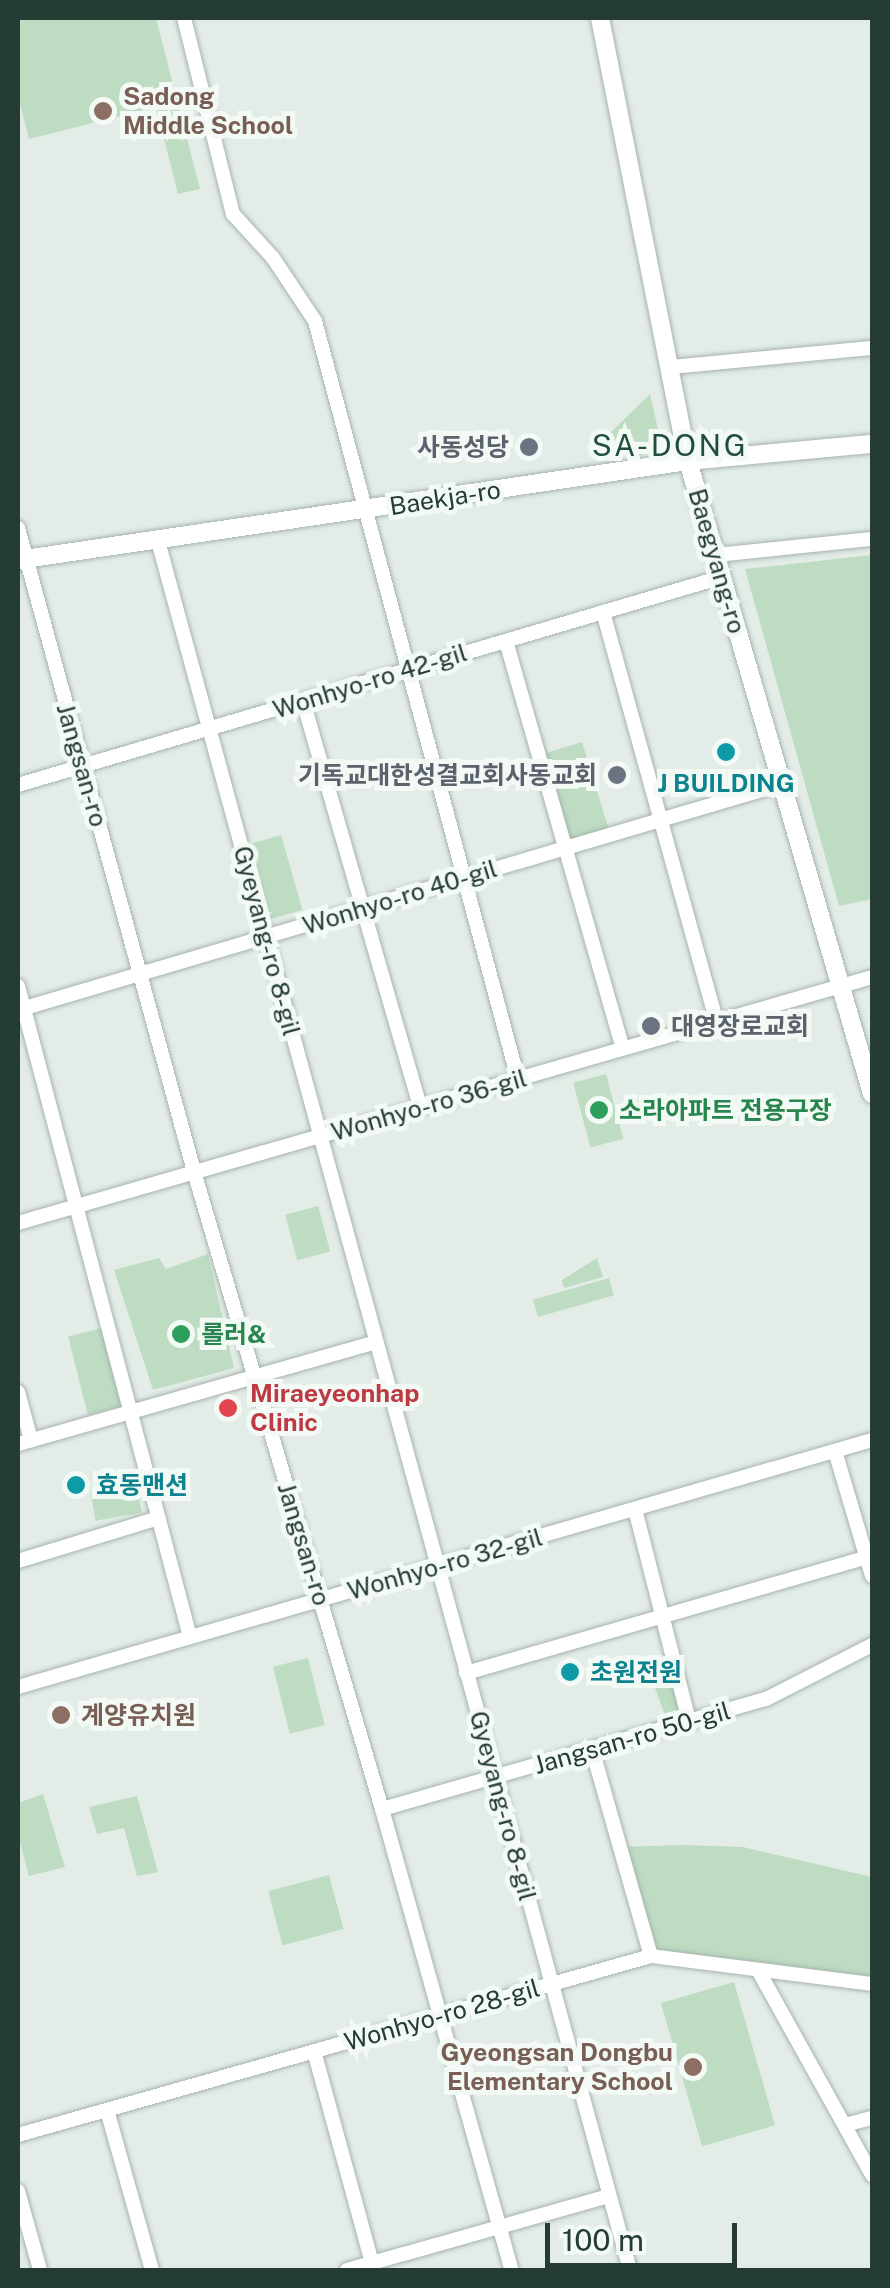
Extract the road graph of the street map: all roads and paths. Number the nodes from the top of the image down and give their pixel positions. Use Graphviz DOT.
graph roads {
  1 [pos="184,18"];
  2 [pos="600,18"];
  3 [pos="872,348"];
  4 [pos="670,367"];
  5 [pos="872,444"];
  6 [pos="688,461"];
  7 [pos="364,510"];
  8 [pos="18,528"];
  9 [pos="872,538"];
  10 [pos="158,541"];
  11 [pos="716,555"];
  12 [pos="22,560"];
  13 [pos="722,576"];
  14 [pos="603,612"];
  15 [pos="506,640"];
  16 [pos="408,670"];
  17 [pos="303,701"];
  18 [pos="209,729"];
  19 [pos="82,766"];
  20 [pos="782,784"];
  21 [pos="18,785"];
  22 [pos="660,820"];
  23 [pos="566,848"];
  24 [pos="464,878"];
  25 [pos="364,908"];
  26 [pos="266,936"];
  27 [pos="141,974"];
  28 [pos="872,978"];
  29 [pos="18,986"];
  30 [pos="841,986"];
  31 [pos="20,1009"];
  32 [pos="717,1022"];
  33 [pos="623,1049"];
  34 [pos="518,1079"];
  35 [pos="872,1094"];
  36 [pos="420,1107"];
  37 [pos="320,1136"];
  38 [pos="195,1175"];
  39 [pos="76,1206"];
  40 [pos="18,1223"];
  41 [pos="376,1342"];
  42 [pos="252,1377"];
  43 [pos="18,1392"];
  44 [pos="130,1412"];
  45 [pos="872,1440"];
  46 [pos="24,1442"];
  47 [pos="834,1451"];
  48 [pos="635,1509"];
  49 [pos="159,1518"];
  50 [pos="867,1558"];
  51 [pos="18,1562"];
  52 [pos="437,1566"];
  53 [pos="872,1576"];
  54 [pos="322,1599"];
  55 [pos="663,1616"];
  56 [pos="190,1637"];
  57 [pos="872,1645"];
  58 [pos="466,1672"];
  59 [pos="18,1687"];
  60 [pos="690,1721"];
  61 [pos="592,1750"];
  62 [pos="495,1777"];
  63 [pos="382,1810"];
  64 [pos="651,1956"];
  65 [pos="758,1970"];
  66 [pos="551,1984"];
  67 [pos="872,1984"];
  68 [pos="439,2018"];
  69 [pos="314,2051"];
  70 [pos="107,2110"];
  71 [pos="872,2118"];
  72 [pos="844,2125"];
  73 [pos="18,2135"];
  74 [pos="872,2175"];
  75 [pos="18,2191"];
  76 [pos="609,2196"];
  77 [pos="500,2227"];
  78 [pos="374,2267"];
  79 [pos="40,2270"];
  80 [pos="152,2270"];
  81 [pos="347,2270"];
  82 [pos="512,2270"];
  83 [pos="630,2270"];
  1 -- 7 [label="street"];
  2 -- 4 [label="street, Baegyang-ro"];
  3 -- 4 [label="street"];
  4 -- 6 [label="street, Baegyang-ro"];
  5 -- 6 [label="street, Baekja-ro"];
  6 -- 7 [label="street, Baekja-ro"];
  6 -- 11 [label="street, Baegyang-ro"];
  7 -- 10 [label="street, Baekja-ro"];
  7 -- 16 [label="street"];
  8 -- 12 [label="street, Jangsan-ro"];
  9 -- 11 [label="street"];
  10 -- 12 [label="street, Baekja-ro"];
  10 -- 18 [label="street, Gyeyang-ro 8-gil"];
  11 -- 13 [label="street, Baegyang-ro"];
  12 -- 19 [label="street, Jangsan-ro"];
  13 -- 14 [label="street, Wonhyo-ro 42-gil"];
  13 -- 20 [label="street, Baegyang-ro"];
  14 -- 15 [label="street, Wonhyo-ro 42-gil"];
  14 -- 22 [label="street"];
  15 -- 16 [label="street, Wonhyo-ro 42-gil"];
  15 -- 23 [label="street"];
  16 -- 17 [label="street, Wonhyo-ro 42-gil"];
  16 -- 24 [label="street"];
  17 -- 18 [label="street, Wonhyo-ro 42-gil"];
  17 -- 25 [label="street"];
  18 -- 19 [label="street, Wonhyo-ro 42-gil"];
  18 -- 26 [label="street, Gyeyang-ro 8-gil"];
  19 -- 21 [label="street, Wonhyo-ro 42-gil"];
  19 -- 27 [label="street, Jangsan-ro"];
  20 -- 22 [label="street, Wonhyo-ro 40-gil"];
  20 -- 30 [label="street, Baegyang-ro"];
  22 -- 23 [label="street, Wonhyo-ro 40-gil"];
  22 -- 32 [label="street"];
  23 -- 24 [label="street, Wonhyo-ro 40-gil"];
  23 -- 33 [label="street"];
  24 -- 25 [label="street, Wonhyo-ro 40-gil"];
  24 -- 34 [label="street"];
  25 -- 26 [label="street, Wonhyo-ro 40-gil"];
  25 -- 36 [label="street"];
  26 -- 27 [label="street, Wonhyo-ro 40-gil"];
  26 -- 37 [label="street, Gyeyang-ro 8-gil"];
  27 -- 31 [label="street, Wonhyo-ro 40-gil"];
  27 -- 38 [label="street, Jangsan-ro"];
  28 -- 30 [label="street, Wonhyo-ro 36-gil"];
  29 -- 31 [label="street"];
  30 -- 32 [label="street, Wonhyo-ro 36-gil"];
  30 -- 35 [label="street, Baegyang-ro"];
  31 -- 39 [label="street"];
  32 -- 33 [label="street, Wonhyo-ro 36-gil"];
  33 -- 34 [label="street, Wonhyo-ro 36-gil"];
  34 -- 36 [label="street, Wonhyo-ro 36-gil"];
  36 -- 37 [label="street, Wonhyo-ro 36-gil"];
  37 -- 38 [label="street, Wonhyo-ro 36-gil"];
  37 -- 41 [label="street, Gyeyang-ro 8-gil"];
  38 -- 39 [label="street, Wonhyo-ro 36-gil"];
  38 -- 42 [label="street, Jangsan-ro"];
  39 -- 40 [label="street, Wonhyo-ro 36-gil"];
  39 -- 44 [label="street"];
  41 -- 42 [label="street"];
  41 -- 52 [label="street, Gyeyang-ro 8-gil"];
  42 -- 44 [label="street"];
  42 -- 54 [label="street, Jangsan-ro"];
  43 -- 46 [label="street"];
  44 -- 46 [label="street"];
  44 -- 49 [label="street"];
  45 -- 47 [label="street, Wonhyo-ro 32-gil"];
  47 -- 48 [label="street, Wonhyo-ro 32-gil"];
  47 -- 50 [label="street"];
  48 -- 52 [label="street, Wonhyo-ro 32-gil"];
  48 -- 55 [label="street"];
  49 -- 51 [label="street"];
  49 -- 56 [label="street"];
  50 -- 53 [label="street"];
  50 -- 55 [label="street"];
  52 -- 54 [label="street, Wonhyo-ro 32-gil"];
  52 -- 58 [label="street, Gyeyang-ro 8-gil"];
  54 -- 56 [label="street, Wonhyo-ro 32-gil"];
  54 -- 63 [label="street, Jangsan-ro"];
  55 -- 58 [label="street"];
  55 -- 60 [label="street"];
  56 -- 59 [label="street, Wonhyo-ro 32-gil"];
  57 -- 60 [label="street, Jangsan-ro 50-gil"];
  58 -- 62 [label="street, Gyeyang-ro 8-gil"];
  60 -- 61 [label="street, Jangsan-ro 50-gil"];
  61 -- 62 [label="street, Jangsan-ro 50-gil"];
  61 -- 64 [label="street"];
  62 -- 63 [label="street, Jangsan-ro 50-gil"];
  62 -- 66 [label="street, Gyeyang-ro 8-gil"];
  63 -- 68 [label="street, Jangsan-ro"];
  64 -- 65 [label="street, Wonhyo-ro 28-gil"];
  64 -- 66 [label="street, Wonhyo-ro 28-gil"];
  65 -- 67 [label="street, Wonhyo-ro 28-gil"];
  65 -- 72 [label="street"];
  66 -- 68 [label="street, Wonhyo-ro 28-gil"];
  66 -- 76 [label="street, Gyeyang-ro 8-gil"];
  68 -- 69 [label="street, Wonhyo-ro 28-gil"];
  68 -- 77 [label="street, Jangsan-ro"];
  69 -- 70 [label="street, Wonhyo-ro 28-gil"];
  69 -- 78 [label="street"];
  70 -- 73 [label="street, Wonhyo-ro 28-gil"];
  70 -- 80 [label="street"];
  71 -- 72 [label="street"];
  72 -- 74 [label="street"];
  75 -- 79 [label="street"];
  76 -- 77 [label="street"];
  76 -- 83 [label="street, Gyeyang-ro 8-gil"];
  77 -- 78 [label="street"];
  77 -- 82 [label="street, Jangsan-ro"];
  78 -- 81 [label="street"];
}
